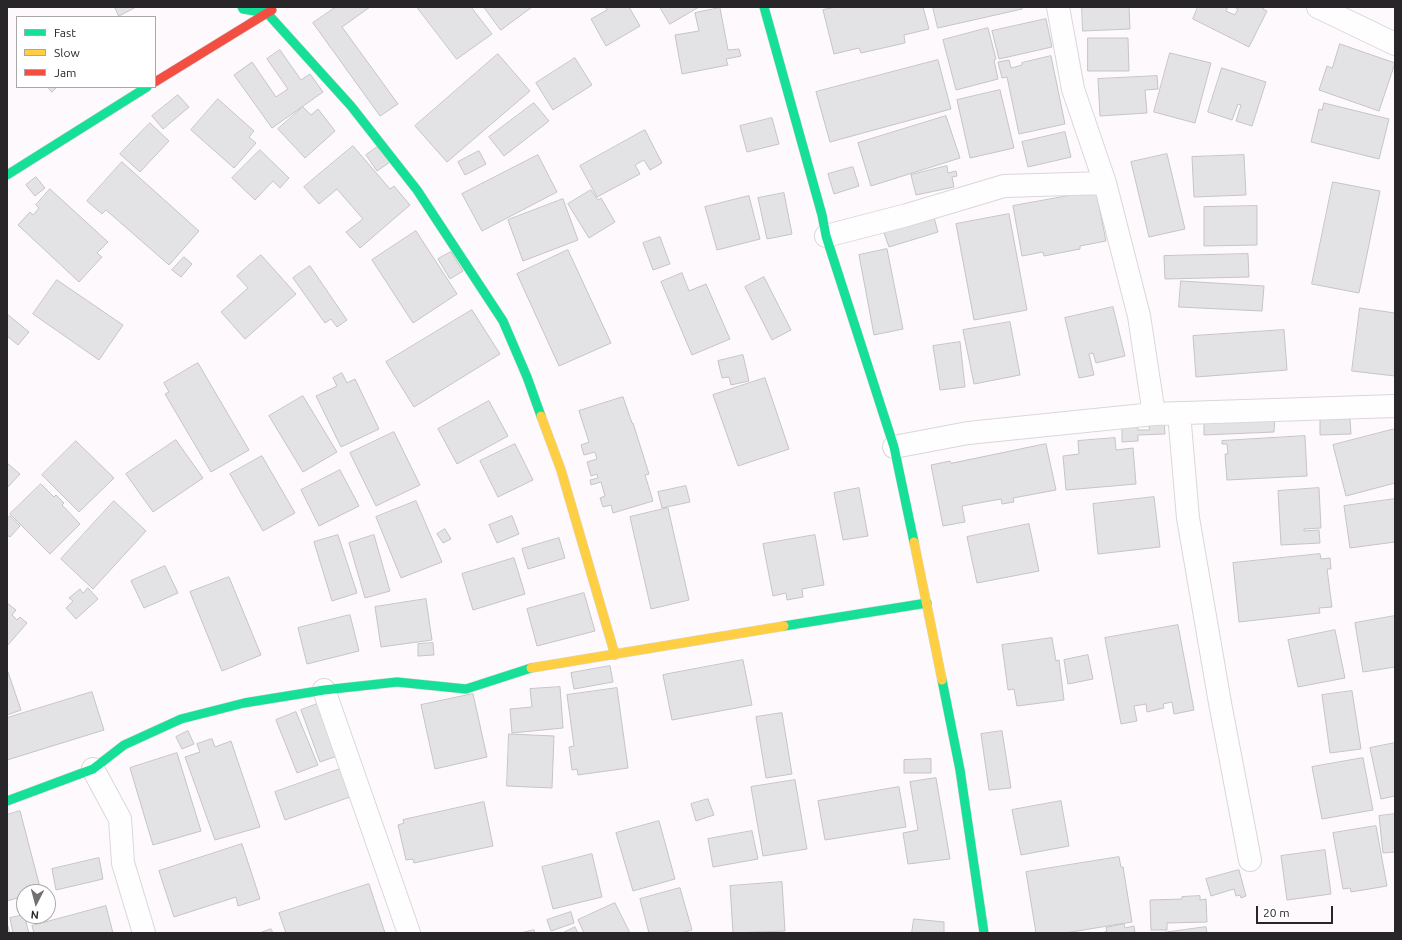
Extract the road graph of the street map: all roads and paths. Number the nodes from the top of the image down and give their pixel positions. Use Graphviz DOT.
graph roads {
  1 [pos="242,7"];
  2 [pos="277,7"];
  3 [pos="764,7"];
  4 [pos="1058,7"];
  5 [pos="1318,7"];
  6 [pos="268,12"];
  7 [pos="1395,44"];
  8 [pos="156,81"];
  9 [pos="145,88"];
  10 [pos="7,175"];
  11 [pos="1105,183"];
  12 [pos="826,236"];
  13 [pos="1395,406"];
  14 [pos="1179,413"];
  15 [pos="1154,414"];
  16 [pos="894,447"];
  17 [pos="927,603"];
  18 [pos="615,655"];
  19 [pos="324,690"];
  20 [pos="93,768"];
  21 [pos="7,801"];
  22 [pos="1250,860"];
  23 [pos="144,933"];
  24 [pos="409,933"];
  25 [pos="984,933"];
  1 -- 6 [label="street"];
  2 -- 6 [label="street"];
  3 -- 12 [label="street"];
  4 -- 11 [label="street"];
  5 -- 7 [label="street"];
  6 -- 8 [label="street"];
  6 -- 18 [label="street"];
  9 -- 10 [label="street"];
  11 -- 12 [label="street"];
  11 -- 15 [label="street"];
  12 -- 16 [label="street"];
  13 -- 14 [label="street"];
  14 -- 15 [label="street"];
  14 -- 22 [label="street"];
  15 -- 16 [label="street"];
  16 -- 17 [label="street"];
  17 -- 18 [label="street"];
  17 -- 25 [label="street"];
  18 -- 19 [label="street"];
  19 -- 20 [label="street"];
  19 -- 24 [label="street"];
  20 -- 21 [label="street"];
  20 -- 23 [label="street"];
}
